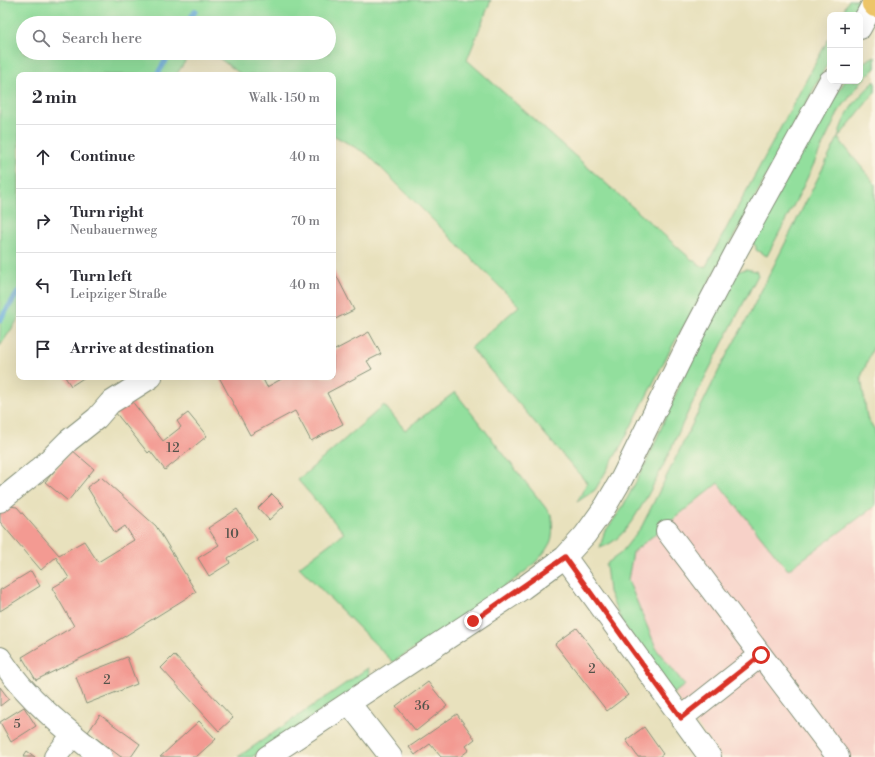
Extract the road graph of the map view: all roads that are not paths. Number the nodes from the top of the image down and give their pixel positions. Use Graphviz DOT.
graph roads {
  1 [pos="874,4"];
  2 [pos="863,23"];
  3 [pos="828,84"];
  4 [pos="146,380"];
  5 [pos="0,501"];
  6 [pos="667,531"];
  7 [pos="565,557"];
  8 [pos="761,655"];
  9 [pos="0,658"];
  10 [pos="349,703"];
  11 [pos="681,718"];
  12 [pos="73,734"];
  13 [pos="55,757"];
  14 [pos="101,757"];
  15 [pos="267,757"];
  16 [pos="391,757"];
  17 [pos="710,757"];
  18 [pos="838,757"];
  1 -- 2 [label="street"];
  3 -- 7 [label="street"];
  4 -- 5 [label="street"];
  6 -- 8 [label="street"];
  7 -- 10 [label="street"];
  7 -- 11 [label="street"];
  8 -- 11 [label="street"];
  8 -- 18 [label="street"];
  9 -- 12 [label="street"];
  10 -- 15 [label="street"];
  10 -- 16 [label="street"];
  11 -- 17 [label="street"];
  12 -- 13 [label="street"];
  12 -- 14 [label="street"];
}
